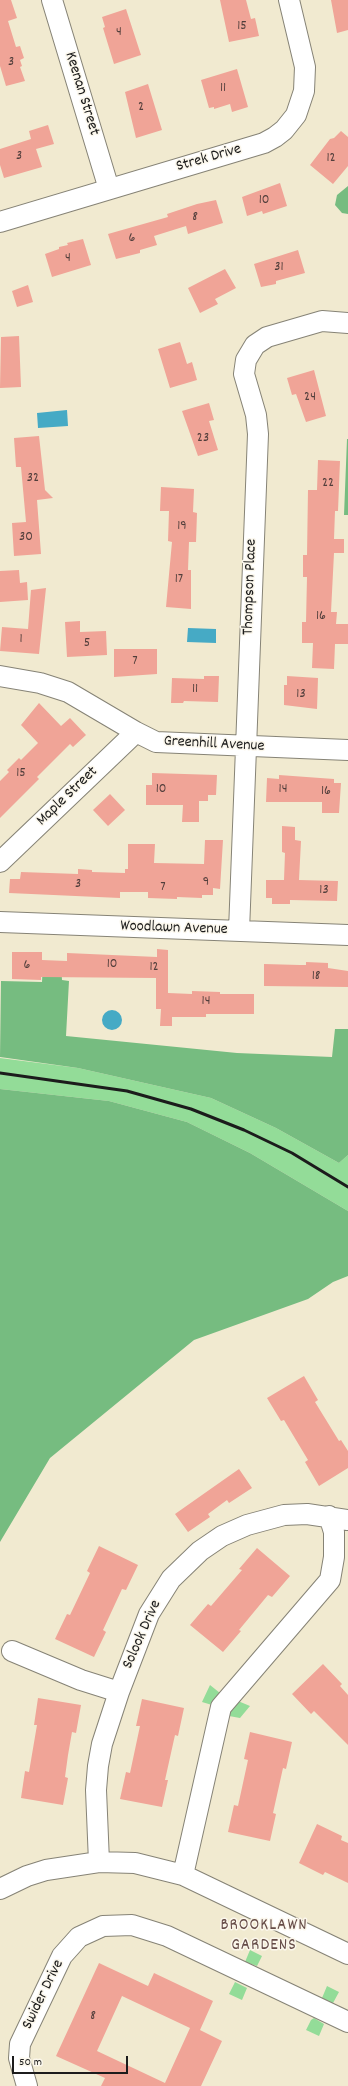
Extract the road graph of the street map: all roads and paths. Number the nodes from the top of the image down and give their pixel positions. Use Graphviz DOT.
graph roads {
  1 [pos="52,0"];
  2 [pos="289,0"];
  3 [pos="109,189"];
  4 [pos="0,222"];
  5 [pos="348,323"];
  6 [pos="0,676"];
  7 [pos="136,732"];
  8 [pos="245,746"];
  9 [pos="348,750"];
  10 [pos="0,862"];
  11 [pos="0,922"];
  12 [pos="239,931"];
  13 [pos="348,935"];
  14 [pos="339,1518"];
  15 [pos="12,1651"];
  16 [pos="119,1692"];
  17 [pos="99,1862"];
  18 [pos="183,1875"];
  19 [pos="0,1889"];
  20 [pos="348,1954"];
  21 [pos="348,2022"];
  22 [pos="27,2086"];
  1 -- 3 [label="street, Keenan Street"];
  2 -- 3 [label="street, Strek Drive"];
  3 -- 4 [label="street, Strek Drive"];
  5 -- 8 [label="street, Thompson Place"];
  6 -- 7 [label="street, Greenhill Avenue"];
  7 -- 8 [label="street, Greenhill Avenue"];
  7 -- 10 [label="street, Maple Street"];
  8 -- 9 [label="street, Greenhill Avenue"];
  8 -- 12 [label="street, Thompson Place"];
  11 -- 12 [label="street, Woodlawn Avenue"];
  12 -- 13 [label="street, Woodlawn Avenue"];
  14 -- 16 [label="street, Solook Drive"];
  14 -- 18 [label="street"];
  15 -- 16 [label="street"];
  16 -- 17 [label="street, Solook Drive"];
  17 -- 18 [label="street"];
  17 -- 19 [label="street"];
  18 -- 20 [label="street"];
  21 -- 22 [label="street, Swider Drive"];
}
